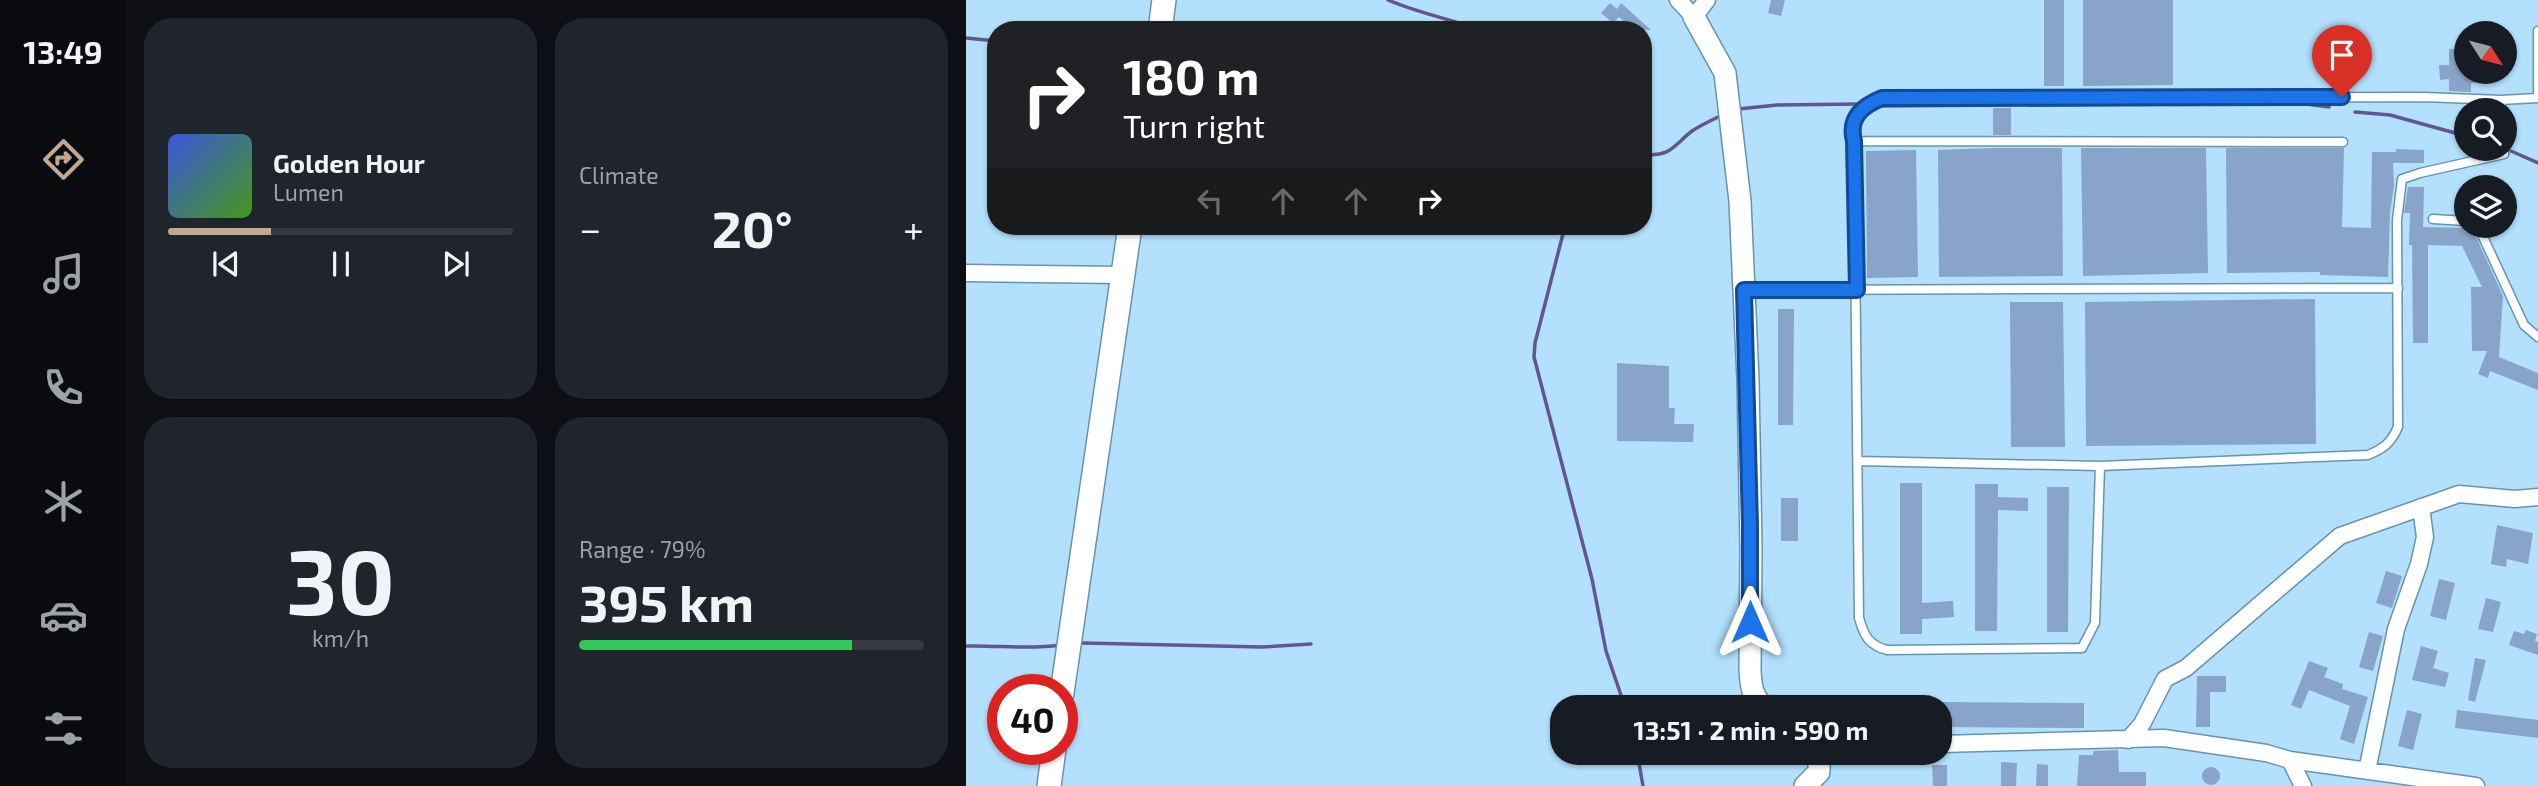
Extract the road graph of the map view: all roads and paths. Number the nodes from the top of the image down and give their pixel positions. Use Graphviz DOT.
graph roads {
  1 [pos="1164,0"];
  2 [pos="1678,0"];
  3 [pos="1701,8"];
  4 [pos="1161,21"];
  5 [pos="2538,31"];
  6 [pos="2454,98"];
  7 [pos="2538,98"];
  8 [pos="2517,99"];
  9 [pos="1854,141"];
  10 [pos="2343,142"];
  11 [pos="2473,161"];
  12 [pos="2433,219"];
  13 [pos="2454,220"];
  14 [pos="1129,235"];
  15 [pos="2484,238"];
  16 [pos="966,273"];
  17 [pos="1123,275"];
  18 [pos="2398,288"];
  19 [pos="1744,290"];
  20 [pos="1857,290"];
  21 [pos="2538,337"];
  22 [pos="1858,461"];
  23 [pos="2100,466"];
  24 [pos="2538,497"];
  25 [pos="2421,507"];
  26 [pos="1065,674"];
  27 [pos="1754,695"];
  28 [pos="2128,740"];
  29 [pos="1952,744"];
  30 [pos="2290,760"];
  31 [pos="1052,765"];
  32 [pos="1819,765"];
  33 [pos="2367,771"];
  34 [pos="1049,786"];
  35 [pos="1805,786"];
  36 [pos="2303,786"];
  37 [pos="2476,786"];
  1 -- 4 [label="main road"];
  2 -- 3 [label="street"];
  3 -- 19 [label="street"];
  5 -- 7 [label="lane"];
  6 -- 9 [label="lane"];
  7 -- 8 [label="lane"];
  9 -- 10 [label="lane"];
  9 -- 20 [label="lane"];
  11 -- 18 [label="lane"];
  12 -- 13 [label="lane"];
  14 -- 17 [label="main road"];
  15 -- 21 [label="lane"];
  16 -- 17 [label="street"];
  17 -- 26 [label="main road"];
  18 -- 20 [label="lane"];
  18 -- 23 [label="lane"];
  19 -- 20 [label="lane"];
  19 -- 27 [label="street"];
  20 -- 22 [label="lane"];
  22 -- 23 [label="lane"];
  22 -- 23 [label="lane"];
  24 -- 25 [label="street"];
  25 -- 28 [label="street"];
  25 -- 33 [label="street"];
  28 -- 29 [label="street"];
  28 -- 30 [label="street"];
  30 -- 33 [label="street"];
  30 -- 36 [label="street"];
  31 -- 34 [label="main road"];
  32 -- 35 [label="street"];
  33 -- 37 [label="street"];
}
